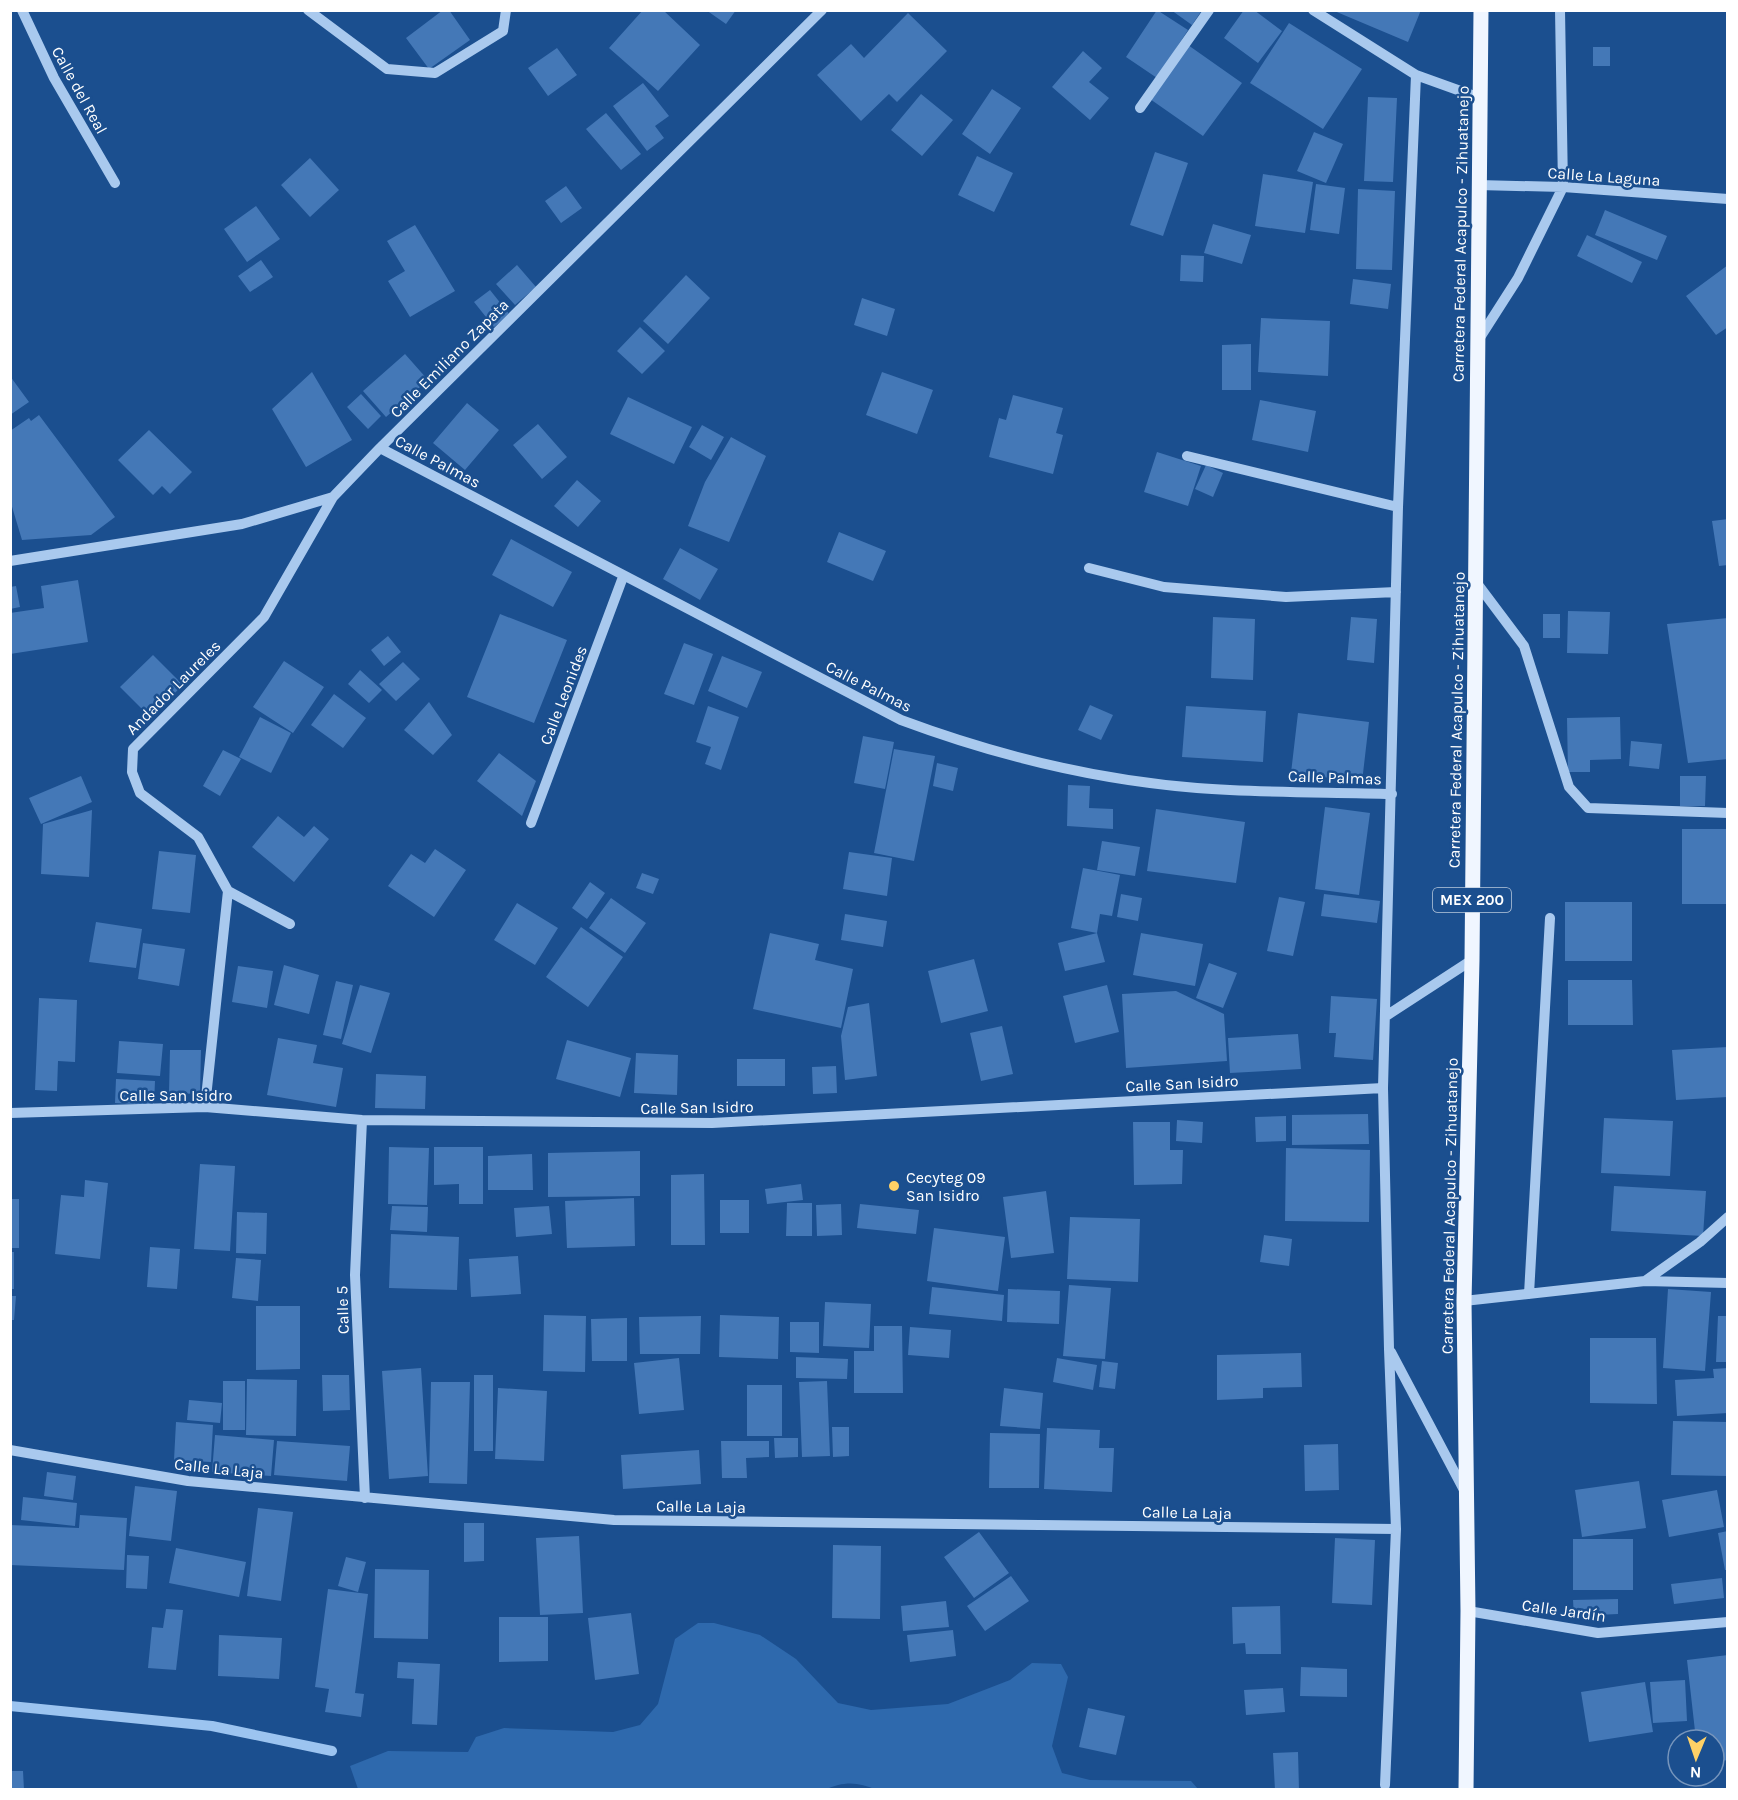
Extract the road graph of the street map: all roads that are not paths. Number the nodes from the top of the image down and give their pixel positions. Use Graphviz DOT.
graph roads {
  1 [pos="22,10"];
  2 [pos="308,10"];
  3 [pos="506,10"];
  4 [pos="822,10"];
  5 [pos="1209,10"];
  6 [pos="1313,10"];
  7 [pos="1481,10"];
  8 [pos="1560,10"];
  9 [pos="1416,75"];
  10 [pos="1480,98"];
  11 [pos="1140,108"];
  12 [pos="115,183"];
  13 [pos="1478,185"];
  14 [pos="1563,187"];
  15 [pos="1728,200"];
  16 [pos="1476,344"];
  17 [pos="380,448"];
  18 [pos="1187,456"];
  19 [pos="333,497"];
  20 [pos="1398,507"];
  21 [pos="10,561"];
  22 [pos="1089,568"];
  23 [pos="623,577"];
  24 [pos="1476,582"];
  25 [pos="1396,592"];
  26 [pos="1392,794"];
  27 [pos="1728,813"];
  28 [pos="531,823"];
  29 [pos="228,891"];
  30 [pos="1550,918"];
  31 [pos="290,924"];
  32 [pos="1472,960"];
  33 [pos="1386,1016"];
  34 [pos="1383,1088"];
  35 [pos="205,1107"];
  36 [pos="10,1113"];
  37 [pos="362,1120"];
  38 [pos="1728,1217"];
  39 [pos="1645,1281"];
  40 [pos="1728,1283"];
  41 [pos="1528,1294"];
  42 [pos="1464,1301"];
  43 [pos="1389,1348"];
  44 [pos="10,1450"];
  45 [pos="1466,1492"];
  46 [pos="365,1498"];
  47 [pos="1396,1529"];
  48 [pos="1468,1611"];
  49 [pos="1728,1623"];
  50 [pos="1385,1785"];
  51 [pos="1466,1790"];
  1 -- 12 [label="street, Calle del Real"];
  2 -- 3 [label="street"];
  4 -- 17 [label="street, Calle Emiliano Zapata"];
  5 -- 11 [label="street"];
  6 -- 9 [label="street"];
  7 -- 10 [label="main road, Carretera Federal Acapulco - Zihuatanejo / MEX 200"];
  8 -- 14 [label="street"];
  9 -- 10 [label="street"];
  9 -- 20 [label="street"];
  10 -- 13 [label="main road, Carretera Federal Acapulco - Zihuatanejo / MEX 200"];
  13 -- 14 [label="street, Calle La Laguna"];
  13 -- 16 [label="main road, Carretera Federal Acapulco - Zihuatanejo / MEX 200"];
  14 -- 15 [label="street, Calle La Laguna"];
  14 -- 16 [label="street"];
  16 -- 24 [label="main road, Carretera Federal Acapulco - Zihuatanejo / MEX 200"];
  17 -- 19 [label="street, Calle Emiliano Zapata"];
  17 -- 23 [label="street, Calle Palmas"];
  18 -- 20 [label="street"];
  19 -- 21 [label="street, Calle Emiliano Zapata"];
  19 -- 29 [label="street, Andador Laureles"];
  20 -- 25 [label="street"];
  22 -- 25 [label="street"];
  23 -- 26 [label="street, Calle Palmas"];
  23 -- 28 [label="street, Calle Leonides"];
  24 -- 27 [label="street"];
  24 -- 32 [label="main road, Carretera Federal Acapulco - Zihuatanejo / MEX 200"];
  25 -- 26 [label="street"];
  26 -- 33 [label="street"];
  29 -- 31 [label="street"];
  29 -- 35 [label="street"];
  30 -- 41 [label="street"];
  32 -- 33 [label="street"];
  32 -- 42 [label="main road, Carretera Federal Acapulco - Zihuatanejo / MEX 200"];
  33 -- 34 [label="street"];
  34 -- 37 [label="street, Calle San Isidro"];
  34 -- 43 [label="street"];
  35 -- 36 [label="street, Calle San Isidro"];
  35 -- 37 [label="street, Calle San Isidro"];
  37 -- 46 [label="street, Calle 5"];
  38 -- 39 [label="street"];
  39 -- 40 [label="street"];
  39 -- 41 [label="street"];
  41 -- 42 [label="street"];
  42 -- 45 [label="main road, Carretera Federal Acapulco - Zihuatanejo / MEX 200"];
  43 -- 45 [label="street"];
  43 -- 47 [label="street"];
  44 -- 46 [label="street, Calle La Laja"];
  45 -- 48 [label="main road, Carretera Federal Acapulco - Zihuatanejo / MEX 200"];
  46 -- 47 [label="street, Calle La Laja"];
  47 -- 50 [label="street"];
  48 -- 49 [label="street, Calle Jardín"];
  48 -- 51 [label="main road, Carretera Federal Acapulco - Zihuatanejo / MEX 200"];
}
